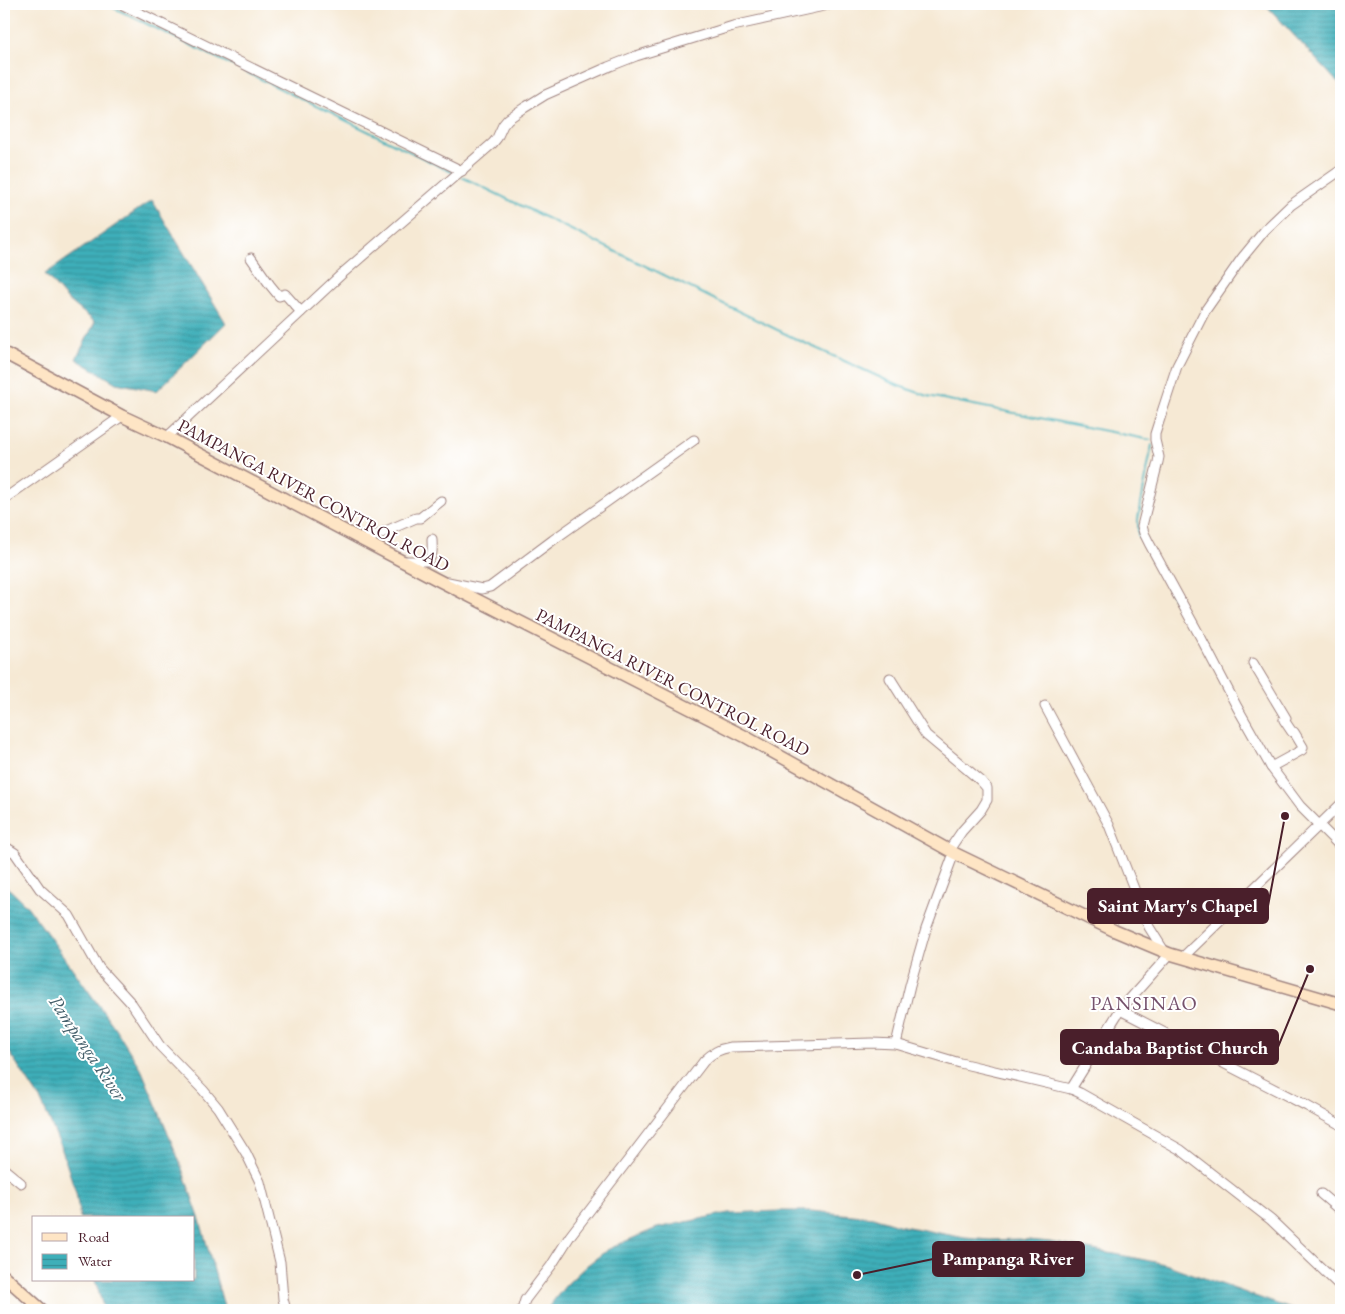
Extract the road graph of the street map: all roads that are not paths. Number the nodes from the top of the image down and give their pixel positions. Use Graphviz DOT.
graph roads {
  1 [pos="121,4"];
  2 [pos="833,4"];
  3 [pos="1341,170"];
  4 [pos="462,171"];
  5 [pos="251,258"];
  6 [pos="301,312"];
  7 [pos="4,353"];
  8 [pos="122,416"];
  9 [pos="167,437"];
  10 [pos="694,440"];
  11 [pos="4,499"];
  12 [pos="441,501"];
  13 [pos="432,539"];
  14 [pos="363,541"];
  15 [pos="402,561"];
  16 [pos="436,579"];
  17 [pos="1253,664"];
  18 [pos="890,678"];
  19 [pos="1045,706"];
  20 [pos="1271,767"];
  21 [pos="1341,804"];
  22 [pos="1319,825"];
  23 [pos="4,846"];
  24 [pos="1341,847"];
  25 [pos="952,852"];
  26 [pos="1167,952"];
  27 [pos="1183,957"];
  28 [pos="1341,1004"];
  29 [pos="1120,1010"];
  30 [pos="896,1044"];
  31 [pos="1071,1089"];
  32 [pos="1341,1125"];
  33 [pos="4,1169"];
  34 [pos="21,1183"];
  35 [pos="1321,1194"];
  36 [pos="1341,1211"];
  37 [pos="4,1276"];
  38 [pos="1341,1287"];
  39 [pos="42,1310"];
  40 [pos="286,1310"];
  41 [pos="522,1310"];
  1 -- 4 [label="street"];
  2 -- 4 [label="street"];
  3 -- 20 [label="street"];
  4 -- 6 [label="street"];
  5 -- 6 [label="street"];
  6 -- 9 [label="street"];
  7 -- 8 [label="main road, PAMPANGA RIVER CONTROL ROAD"];
  8 -- 9 [label="main road, PAMPANGA RIVER CONTROL ROAD"];
  8 -- 11 [label="street"];
  9 -- 14 [label="main road, PAMPANGA RIVER CONTROL ROAD"];
  10 -- 16 [label="street"];
  12 -- 14 [label="street"];
  13 -- 15 [label="street"];
  14 -- 15 [label="main road, PAMPANGA RIVER CONTROL ROAD"];
  15 -- 16 [label="main road, PAMPANGA RIVER CONTROL ROAD"];
  16 -- 25 [label="main road, PAMPANGA RIVER CONTROL ROAD"];
  17 -- 20 [label="street"];
  18 -- 25 [label="street"];
  19 -- 26 [label="street"];
  20 -- 22 [label="street"];
  21 -- 22 [label="street"];
  22 -- 24 [label="street"];
  22 -- 27 [label="street"];
  23 -- 40 [label="street"];
  25 -- 26 [label="main road, PAMPANGA RIVER CONTROL ROAD"];
  25 -- 30 [label="street"];
  26 -- 27 [label="main road, PAMPANGA RIVER CONTROL ROAD"];
  26 -- 29 [label="street"];
  27 -- 28 [label="main road, PAMPANGA RIVER CONTROL ROAD"];
  29 -- 31 [label="street"];
  29 -- 32 [label="street"];
  30 -- 31 [label="street"];
  30 -- 41 [label="street"];
  31 -- 38 [label="street"];
  33 -- 34 [label="street"];
  35 -- 36 [label="street"];
  37 -- 39 [label="main road"];
}
